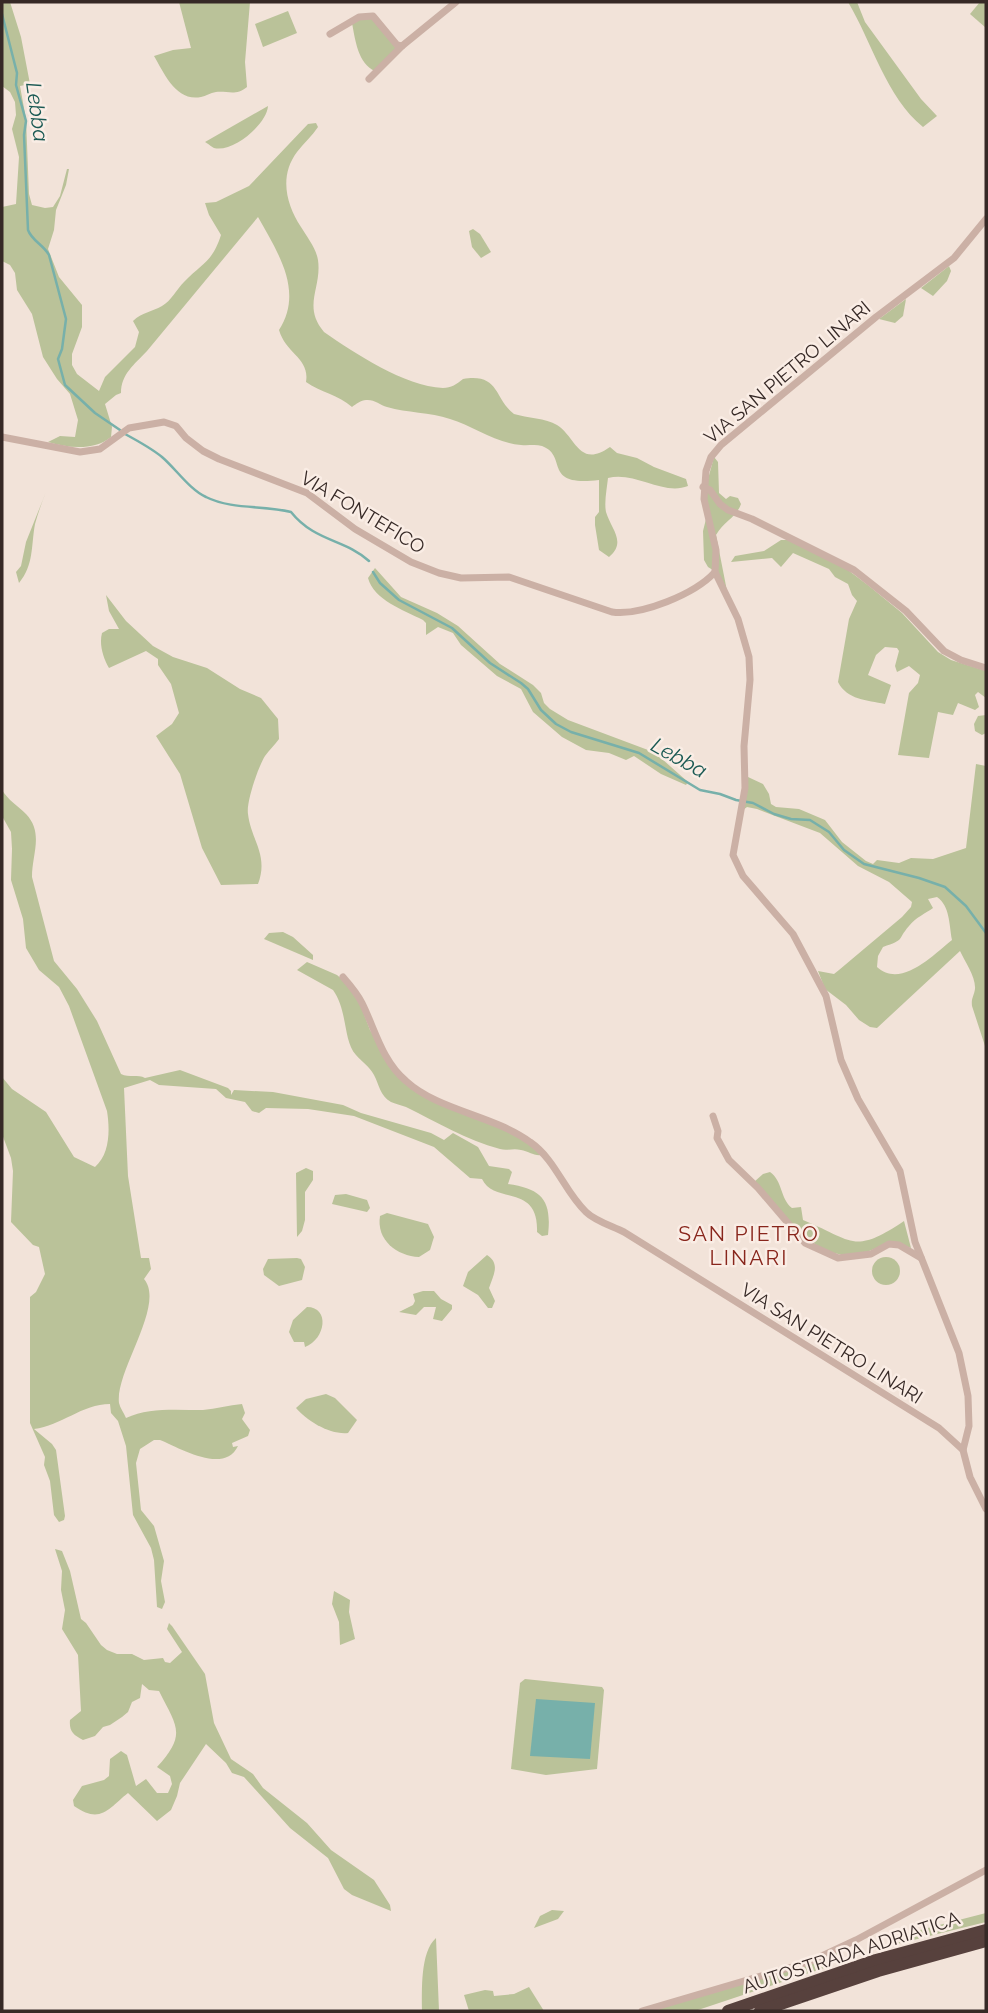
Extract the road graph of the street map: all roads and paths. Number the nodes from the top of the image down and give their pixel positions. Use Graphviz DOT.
graph roads {
  1 [pos="456,2"];
  2 [pos="330,34"];
  3 [pos="402,46"];
  4 [pos="369,79"];
  5 [pos="986,219"];
  6 [pos="2,437"];
  7 [pos="703,487"];
  8 [pos="715,572"];
  9 [pos="986,668"];
  10 [pos="343,977"];
  11 [pos="713,1116"];
  12 [pos="921,1258"];
  13 [pos="963,1450"];
  14 [pos="986,1509"];
  15 [pos="986,1870"];
  16 [pos="986,1930"];
  17 [pos="986,1941"];
  18 [pos="642,2011"];
  19 [pos="728,2011"];
  20 [pos="760,2011"];
  1 -- 3 [label="street"];
  2 -- 3 [label="street"];
  3 -- 4 [label="street"];
  5 -- 7 [label="street, VIA SAN PIETRO LINARI"];
  6 -- 8 [label="street, VIA FONTEFICO"];
  7 -- 8 [label="street, VIA SAN PIETRO LINARI"];
  7 -- 9 [label="street"];
  8 -- 12 [label="street, VIA SAN PIETRO LINARI"];
  10 -- 13 [label="street, VIA SAN PIETRO LINARI"];
  11 -- 12 [label="street"];
  12 -- 13 [label="street, VIA SAN PIETRO LINARI"];
  13 -- 14 [label="street, VIA SAN PIETRO LINARI"];
  15 -- 18 [label="street"];
  16 -- 19 [label="highway, AUTOSTRADA ADRIATICA"];
  17 -- 20 [label="highway, AUTOSTRADA ADRIATICA"];
}
